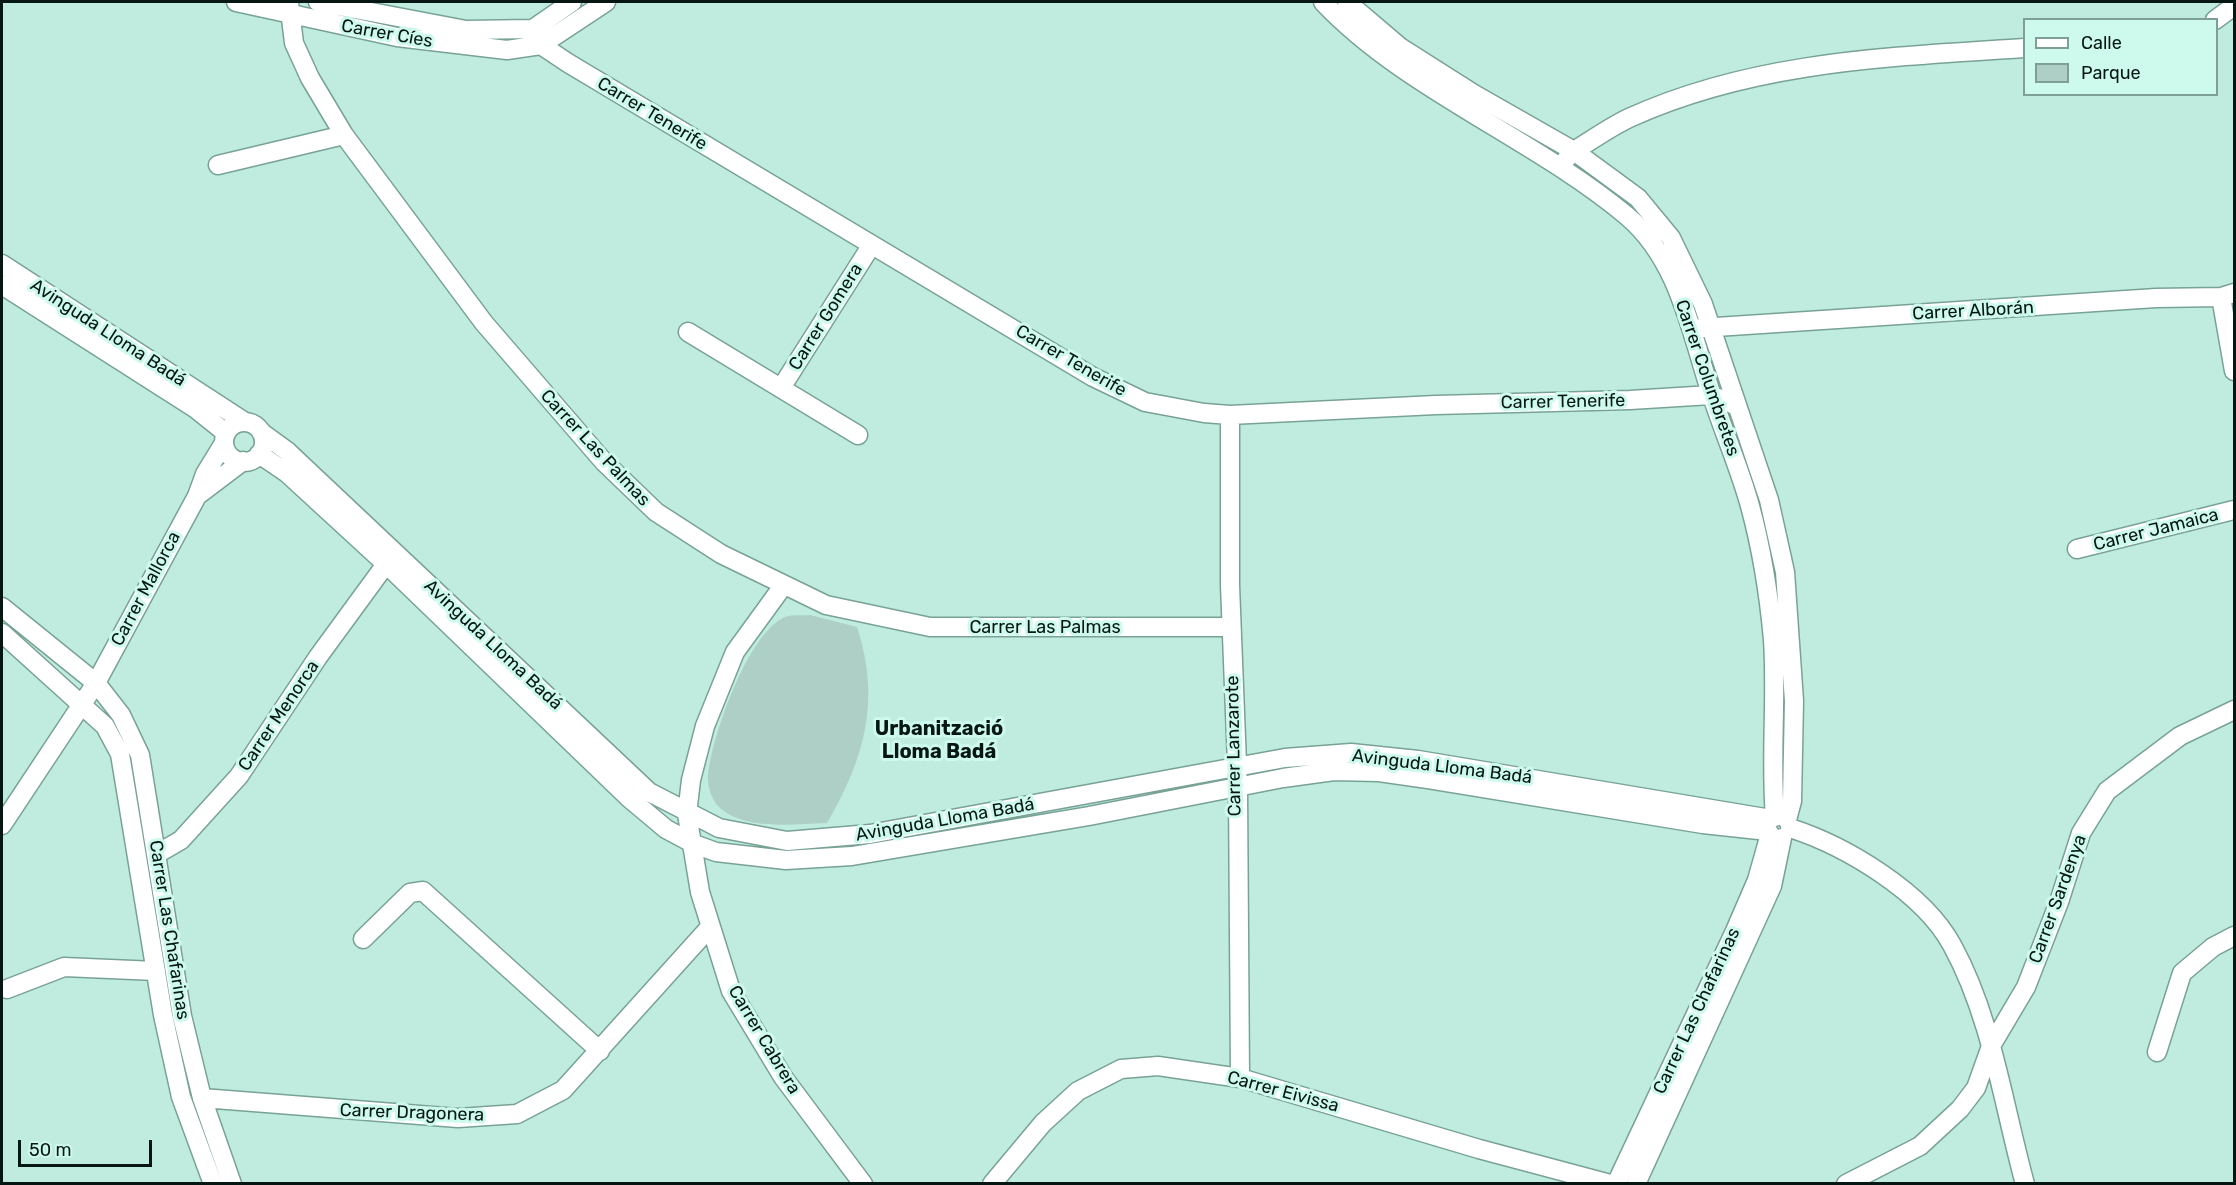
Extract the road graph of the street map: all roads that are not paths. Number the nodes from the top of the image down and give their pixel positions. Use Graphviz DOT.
graph roads {
  1 [pos="236,2"];
  2 [pos="318,2"];
  3 [pos="572,2"];
  4 [pos="606,2"];
  5 [pos="1323,2"];
  6 [pos="1347,2"];
  7 [pos="2235,6"];
  8 [pos="289,8"];
  9 [pos="2218,18"];
  10 [pos="537,37"];
  11 [pos="2023,48"];
  12 [pos="344,135"];
  13 [pos="1574,151"];
  14 [pos="218,165"];
  15 [pos="1560,166"];
  16 [pos="871,246"];
  17 [pos="2,264"];
  18 [pos="2,285"];
  19 [pos="2228,295"];
  20 [pos="1702,328"];
  21 [pos="688,332"];
  22 [pos="2235,371"];
  23 [pos="781,388"];
  24 [pos="1711,394"];
  25 [pos="1737,406"];
  26 [pos="1230,415"];
  27 [pos="253,427"];
  28 [pos="858,435"];
  29 [pos="225,438"];
  30 [pos="251,458"];
  31 [pos="197,496"];
  32 [pos="2235,510"];
  33 [pos="2077,549"];
  34 [pos="386,564"];
  35 [pos="783,586"];
  36 [pos="2,607"];
  37 [pos="1230,627"];
  38 [pos="2,633"];
  39 [pos="96,683"];
  40 [pos="81,707"];
  41 [pos="2235,710"];
  42 [pos="1237,767"];
  43 [pos="1238,789"];
  44 [pos="687,814"];
  45 [pos="2,825"];
  46 [pos="1778,827"];
  47 [pos="694,844"];
  48 [pos="157,854"];
  49 [pos="710,927"];
  50 [pos="2235,936"];
  51 [pos="363,939"];
  52 [pos="156,971"];
  53 [pos="7,989"];
  54 [pos="1991,1046"];
  55 [pos="600,1051"];
  56 [pos="2157,1052"];
  57 [pos="1240,1078"];
  58 [pos="202,1098"];
  59 [pos="213,1184"];
  60 [pos="232,1184"];
  61 [pos="863,1184"];
  62 [pos="992,1184"];
  63 [pos="1610,1184"];
  64 [pos="1616,1184"];
  65 [pos="1636,1184"];
  66 [pos="1846,1184"];
  67 [pos="2025,1184"];
  1 -- 8 [label="street, Carrer Cíes"];
  2 -- 10 [label="street, Carrer Cíes"];
  3 -- 10 [label="street"];
  4 -- 10 [label="street"];
  5 -- 15 [label="street, Carrer Columbretes"];
  6 -- 13 [label="street, Carrer Columbretes"];
  7 -- 9 [label="street"];
  8 -- 10 [label="street, Carrer Cíes"];
  8 -- 12 [label="street, Carrer Las Palmas"];
  10 -- 16 [label="street, Carrer Tenerife"];
  11 -- 13 [label="street"];
  12 -- 14 [label="street"];
  12 -- 35 [label="street, Carrer Las Palmas"];
  13 -- 15 [label="street"];
  13 -- 20 [label="street, Carrer Columbretes"];
  15 -- 20 [label="street, Carrer Columbretes"];
  16 -- 23 [label="street, Carrer Gomera"];
  16 -- 26 [label="street, Carrer Tenerife"];
  17 -- 27 [label="street, Avinguda Lloma Badá"];
  18 -- 29 [label="street, Avinguda Lloma Badá"];
  19 -- 20 [label="street, Carrer Alborán"];
  19 -- 22 [label="street"];
  20 -- 24 [label="street, Carrer Columbretes"];
  20 -- 25 [label="street, Carrer Columbretes"];
  21 -- 23 [label="street"];
  23 -- 28 [label="street"];
  24 -- 25 [label="street"];
  24 -- 26 [label="street, Carrer Tenerife"];
  24 -- 46 [label="street, Carrer Columbretes"];
  25 -- 46 [label="street, Carrer Columbretes"];
  26 -- 37 [label="street, Carrer Lanzarote"];
  27 -- 29 [label="street"];
  27 -- 30 [label="street"];
  27 -- 44 [label="street, Avinguda Lloma Badá"];
  29 -- 30 [label="street"];
  29 -- 31 [label="street, Carrer Mallorca"];
  30 -- 31 [label="street, Carrer Mallorca"];
  30 -- 34 [label="street, Avinguda Lloma Badá"];
  31 -- 39 [label="street, Carrer Mallorca"];
  32 -- 33 [label="street, Carrer Jamaica"];
  34 -- 47 [label="street, Avinguda Lloma Badá"];
  34 -- 48 [label="street, Carrer Menorca"];
  35 -- 37 [label="street, Carrer Las Palmas"];
  35 -- 44 [label="street, Carrer Cabrera"];
  36 -- 39 [label="street"];
  37 -- 42 [label="street, Carrer Lanzarote"];
  38 -- 40 [label="street"];
  39 -- 40 [label="street, Carrer Mallorca"];
  39 -- 48 [label="street, Carrer Las Chafarinas"];
  40 -- 45 [label="street, Carrer Mallorca"];
  40 -- 52 [label="street, Carrer Las Chafarinas"];
  41 -- 54 [label="street, Carrer Sardenya"];
  42 -- 43 [label="street, Carrer Lanzarote"];
  42 -- 44 [label="street, Avinguda Lloma Badá"];
  42 -- 46 [label="street, Avinguda Lloma Badá"];
  43 -- 46 [label="street, Avinguda Lloma Badá"];
  43 -- 47 [label="street, Avinguda Lloma Badá"];
  43 -- 57 [label="street, Carrer Lanzarote"];
  44 -- 47 [label="street, Carrer Cabrera"];
  46 -- 54 [label="street"];
  46 -- 64 [label="street, Carrer Las Chafarinas"];
  46 -- 65 [label="street, Carrer Las Chafarinas"];
  47 -- 49 [label="street, Carrer Cabrera"];
  48 -- 58 [label="street, Carrer Las Chafarinas"];
  49 -- 55 [label="street, Carrer Dragonera"];
  49 -- 61 [label="street, Carrer Cabrera"];
  50 -- 56 [label="street"];
  51 -- 55 [label="street"];
  52 -- 53 [label="street"];
  52 -- 59 [label="street, Carrer Las Chafarinas"];
  54 -- 66 [label="street, Carrer Sardenya"];
  54 -- 67 [label="street"];
  55 -- 58 [label="street, Carrer Dragonera"];
  57 -- 62 [label="street, Carrer Eivissa"];
  57 -- 63 [label="street, Carrer Eivissa"];
  58 -- 60 [label="street, Carrer Las Chafarinas"];
}
